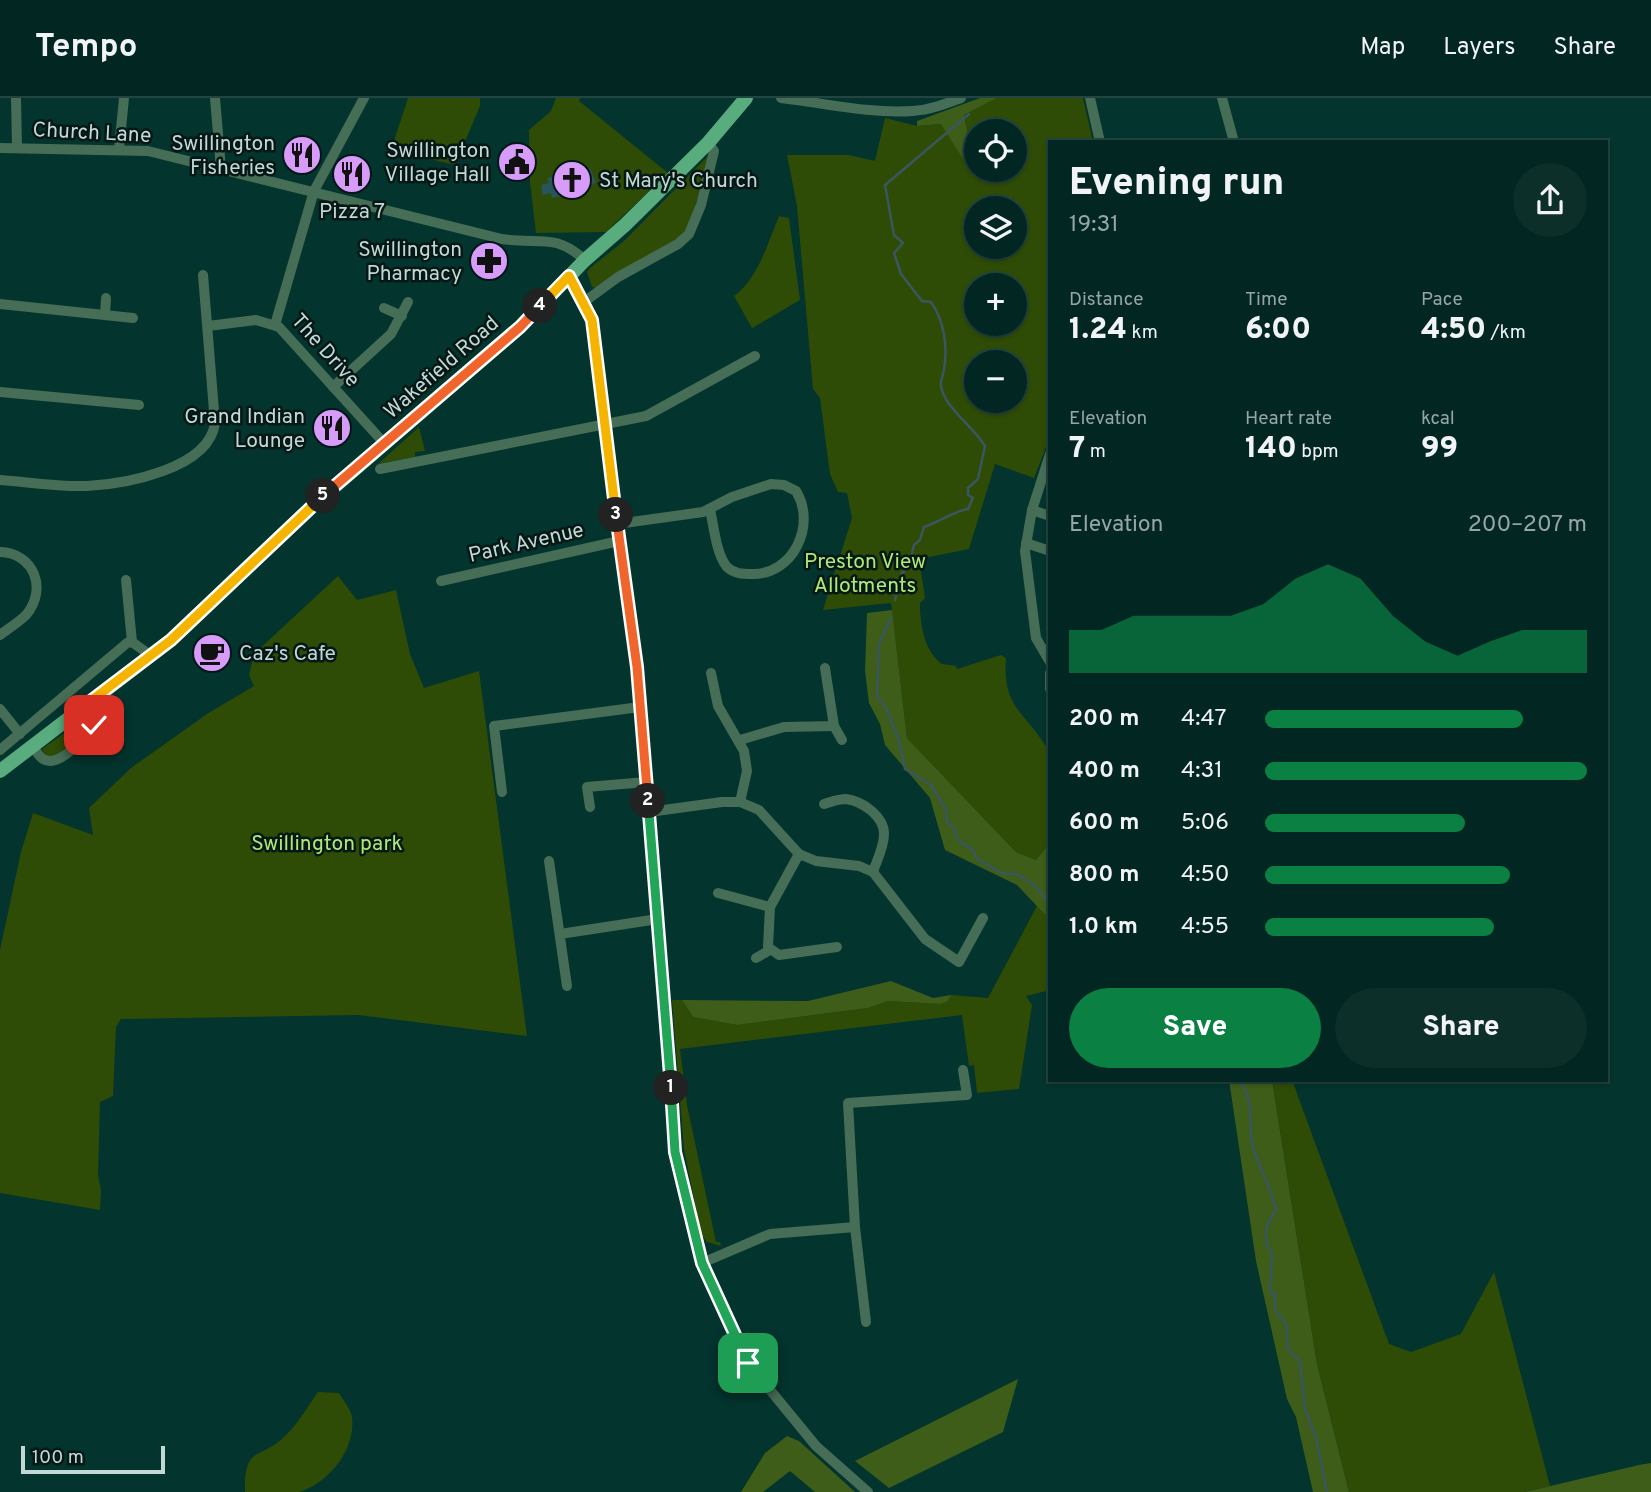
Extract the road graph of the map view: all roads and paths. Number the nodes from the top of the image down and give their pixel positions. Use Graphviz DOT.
graph roads {
  1 [pos="16,98"];
  2 [pos="124,98"];
  3 [pos="215,98"];
  4 [pos="364,98"];
  5 [pos="746,98"];
  6 [pos="781,98"];
  7 [pos="961,98"];
  8 [pos="1090,98"];
  9 [pos="1222,98"];
  10 [pos="1100,140"];
  11 [pos="1233,140"];
  12 [pos="708,143"];
  13 [pos="0,148"];
  14 [pos="17,148"];
  15 [pos="119,149"];
  16 [pos="220,169"];
  17 [pos="314,191"];
  18 [pos="585,260"];
  19 [pos="204,275"];
  20 [pos="569,276"];
  21 [pos="106,299"];
  22 [pos="408,302"];
  23 [pos="584,302"];
  24 [pos="0,304"];
  25 [pos="384,308"];
  26 [pos="105,314"];
  27 [pos="402,316"];
  28 [pos="133,318"];
  29 [pos="275,325"];
  30 [pos="208,326"];
  31 [pos="755,356"];
  32 [pos="333,387"];
  33 [pos="108,388"];
  34 [pos="0,392"];
  35 [pos="107,401"];
  36 [pos="139,405"];
  37 [pos="605,424"];
  38 [pos="384,443"];
  39 [pos="1048,460"];
  40 [pos="368,468"];
  41 [pos="0,480"];
  42 [pos="710,510"];
  43 [pos="1032,510"];
  44 [pos="1048,515"];
  45 [pos="617,524"];
  46 [pos="619,541"];
  47 [pos="1026,543"];
  48 [pos="1048,550"];
  49 [pos="0,552"];
  50 [pos="125,580"];
  51 [pos="441,582"];
  52 [pos="0,635"];
  53 [pos="132,642"];
  54 [pos="150,655"];
  55 [pos="1048,659"];
  56 [pos="825,668"];
  57 [pos="711,673"];
  58 [pos="84,706"];
  59 [pos="640,707"];
  60 [pos="0,709"];
  61 [pos="834,726"];
  62 [pos="20,734"];
  63 [pos="740,740"];
  64 [pos="842,740"];
  65 [pos="32,746"];
  66 [pos="0,750"];
  67 [pos="0,771"];
  68 [pos="646,782"];
  69 [pos="502,792"];
  70 [pos="740,802"];
  71 [pos="824,804"];
  72 [pos="590,807"];
  73 [pos="649,812"];
  74 [pos="799,854"];
  75 [pos="549,861"];
  76 [pos="873,872"];
  77 [pos="718,893"];
  78 [pos="770,907"];
  79 [pos="983,918"];
  80 [pos="658,919"];
  81 [pos="560,934"];
  82 [pos="837,947"];
  83 [pos="770,950"];
  84 [pos="756,958"];
  85 [pos="567,986"];
  86 [pos="963,1070"];
  87 [pos="855,1227"];
  88 [pos="702,1263"];
  89 [pos="866,1322"];
  90 [pos="869,1492"];
  1 -- 14 [label="street"];
  2 -- 15 [label="street"];
  3 -- 16 [label="street"];
  4 -- 17 [label="street, The Drive"];
  5 -- 12 [label="main road, Wakefield Road"];
  6 -- 7 [label="street"];
  8 -- 10 [label="street"];
  9 -- 11 [label="street"];
  12 -- 18 [label="main road, Wakefield Road"];
  12 -- 23 [label="street"];
  13 -- 14 [label="street, Church Lane"];
  14 -- 15 [label="street, Church Lane"];
  15 -- 16 [label="street, Church Lane"];
  16 -- 17 [label="street, Church Lane"];
  17 -- 18 [label="street, Church Lane"];
  17 -- 29 [label="street, The Drive"];
  18 -- 20 [label="main road, Wakefield Road"];
  19 -- 30 [label="street"];
  20 -- 23 [label="street"];
  20 -- 38 [label="main road, Wakefield Road"];
  21 -- 26 [label="street"];
  22 -- 27 [label="street"];
  23 -- 37 [label="street"];
  24 -- 26 [label="street"];
  25 -- 27 [label="street"];
  26 -- 28 [label="street"];
  27 -- 32 [label="street"];
  29 -- 30 [label="street"];
  29 -- 32 [label="street, The Drive"];
  30 -- 41 [label="street"];
  31 -- 37 [label="street"];
  32 -- 38 [label="street, The Drive"];
  33 -- 35 [label="street"];
  34 -- 35 [label="street"];
  35 -- 36 [label="street"];
  37 -- 40 [label="street"];
  37 -- 45 [label="street"];
  38 -- 40 [label="main road, Wakefield Road"];
  39 -- 43 [label="street"];
  40 -- 54 [label="main road, Wakefield Road"];
  42 -- 42 [label="street"];
  42 -- 45 [label="street"];
  43 -- 44 [label="street"];
  43 -- 47 [label="street"];
  45 -- 46 [label="street"];
  46 -- 51 [label="street, Park Avenue"];
  46 -- 59 [label="street"];
  47 -- 48 [label="street"];
  47 -- 55 [label="street"];
  49 -- 52 [label="street"];
  50 -- 53 [label="street"];
  53 -- 54 [label="street"];
  53 -- 62 [label="street"];
  54 -- 58 [label="main road, Wakefield Road"];
  56 -- 61 [label="street"];
  57 -- 63 [label="street"];
  58 -- 65 [label="main road, Wakefield Road"];
  58 -- 65 [label="street"];
  59 -- 68 [label="street"];
  59 -- 69 [label="street"];
  60 -- 62 [label="street"];
  61 -- 63 [label="street"];
  61 -- 64 [label="street"];
  62 -- 66 [label="street"];
  63 -- 70 [label="street"];
  65 -- 67 [label="main road, Wakefield Road"];
  68 -- 72 [label="street"];
  68 -- 73 [label="street"];
  70 -- 73 [label="street"];
  70 -- 74 [label="street"];
  71 -- 76 [label="street"];
  73 -- 80 [label="street"];
  74 -- 76 [label="street"];
  74 -- 78 [label="street"];
  75 -- 81 [label="street"];
  76 -- 79 [label="street"];
  77 -- 78 [label="street"];
  78 -- 83 [label="street"];
  80 -- 81 [label="street"];
  80 -- 88 [label="street"];
  81 -- 85 [label="street"];
  82 -- 83 [label="street"];
  83 -- 84 [label="street"];
  86 -- 87 [label="street"];
  87 -- 88 [label="street"];
  87 -- 89 [label="street"];
  88 -- 90 [label="street"];
}
